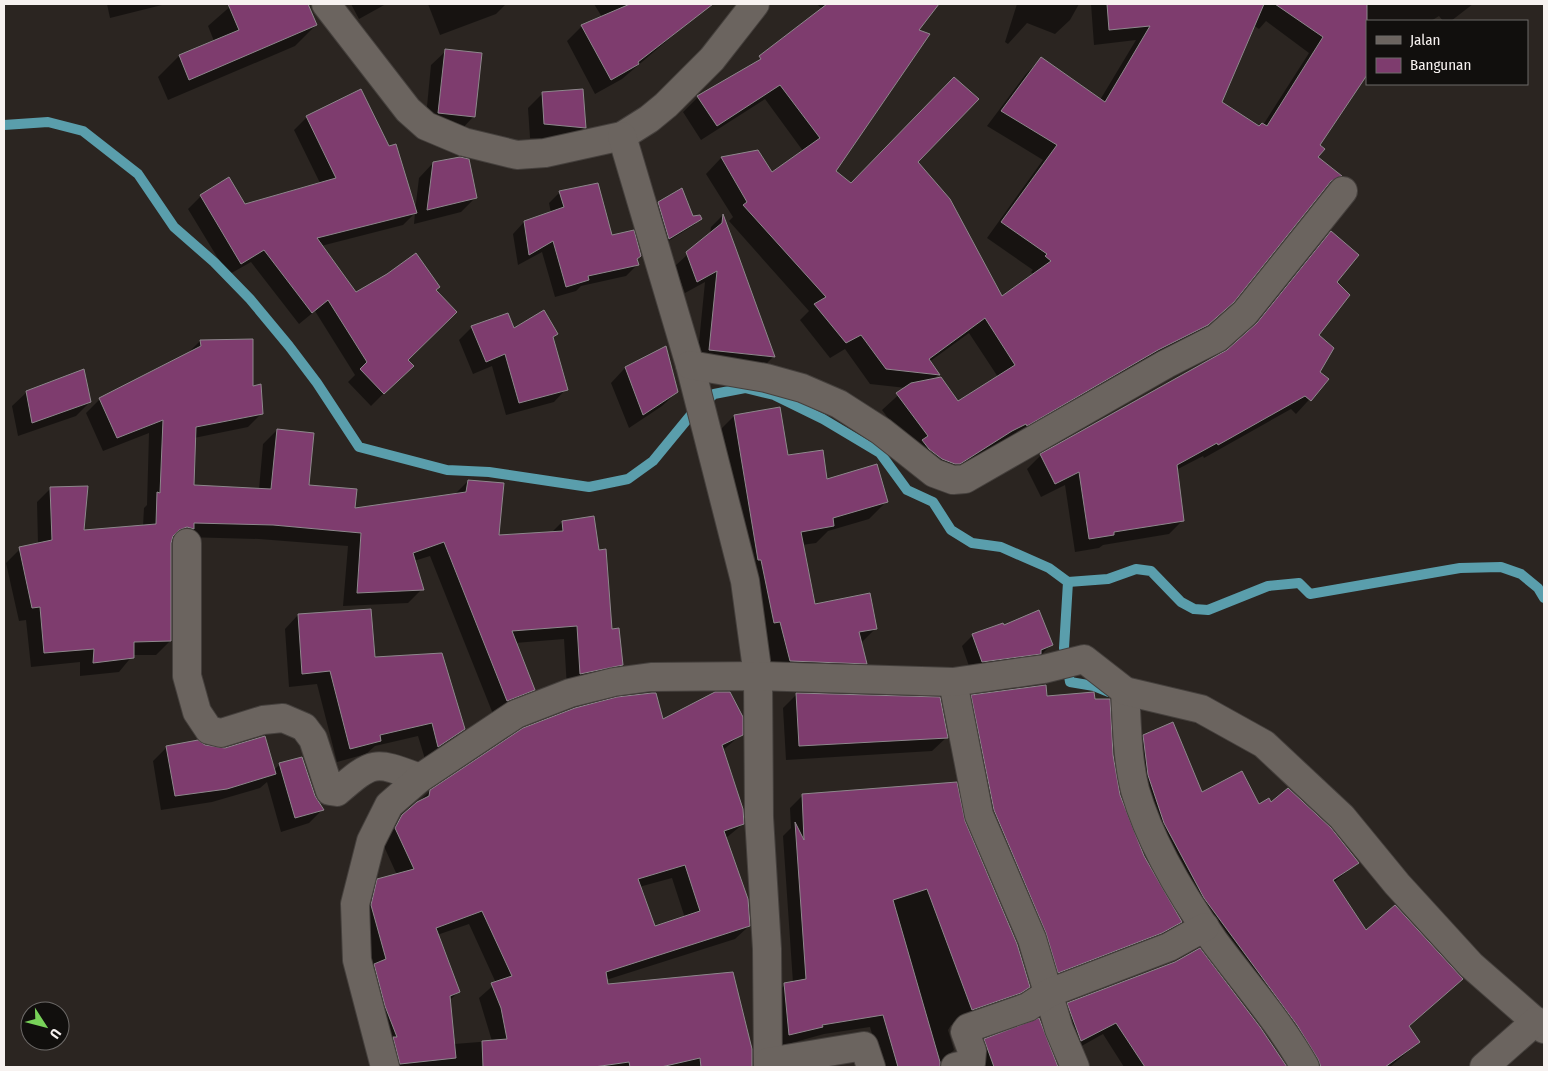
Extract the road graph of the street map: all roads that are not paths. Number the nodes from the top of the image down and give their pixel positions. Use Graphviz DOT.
graph roads {
  1 [pos="326,4"];
  2 [pos="755,4"];
  3 [pos="622,136"];
  4 [pos="1343,191"];
  5 [pos="690,365"];
  6 [pos="187,543"];
  7 [pos="758,676"];
  8 [pos="953,682"];
  9 [pos="1125,691"];
  10 [pos="420,778"];
  11 [pos="1205,927"];
  12 [pos="1049,993"];
  13 [pos="1540,1025"];
  14 [pos="768,1065"];
  15 [pos="385,1067"];
  16 [pos="871,1067"];
  17 [pos="955,1067"];
  18 [pos="1076,1067"];
  19 [pos="1305,1067"];
  20 [pos="1484,1067"];
  1 -- 3 [label="street"];
  2 -- 3 [label="street"];
  3 -- 5 [label="street"];
  4 -- 5 [label="street"];
  5 -- 7 [label="street"];
  6 -- 10 [label="street"];
  7 -- 8 [label="street"];
  7 -- 10 [label="street"];
  7 -- 14 [label="street"];
  8 -- 9 [label="street"];
  8 -- 12 [label="street"];
  9 -- 11 [label="street"];
  9 -- 13 [label="street"];
  10 -- 15 [label="street"];
  11 -- 12 [label="street"];
  11 -- 19 [label="street"];
  12 -- 17 [label="street"];
  12 -- 18 [label="street"];
  13 -- 20 [label="street"];
  14 -- 16 [label="street"];
}
